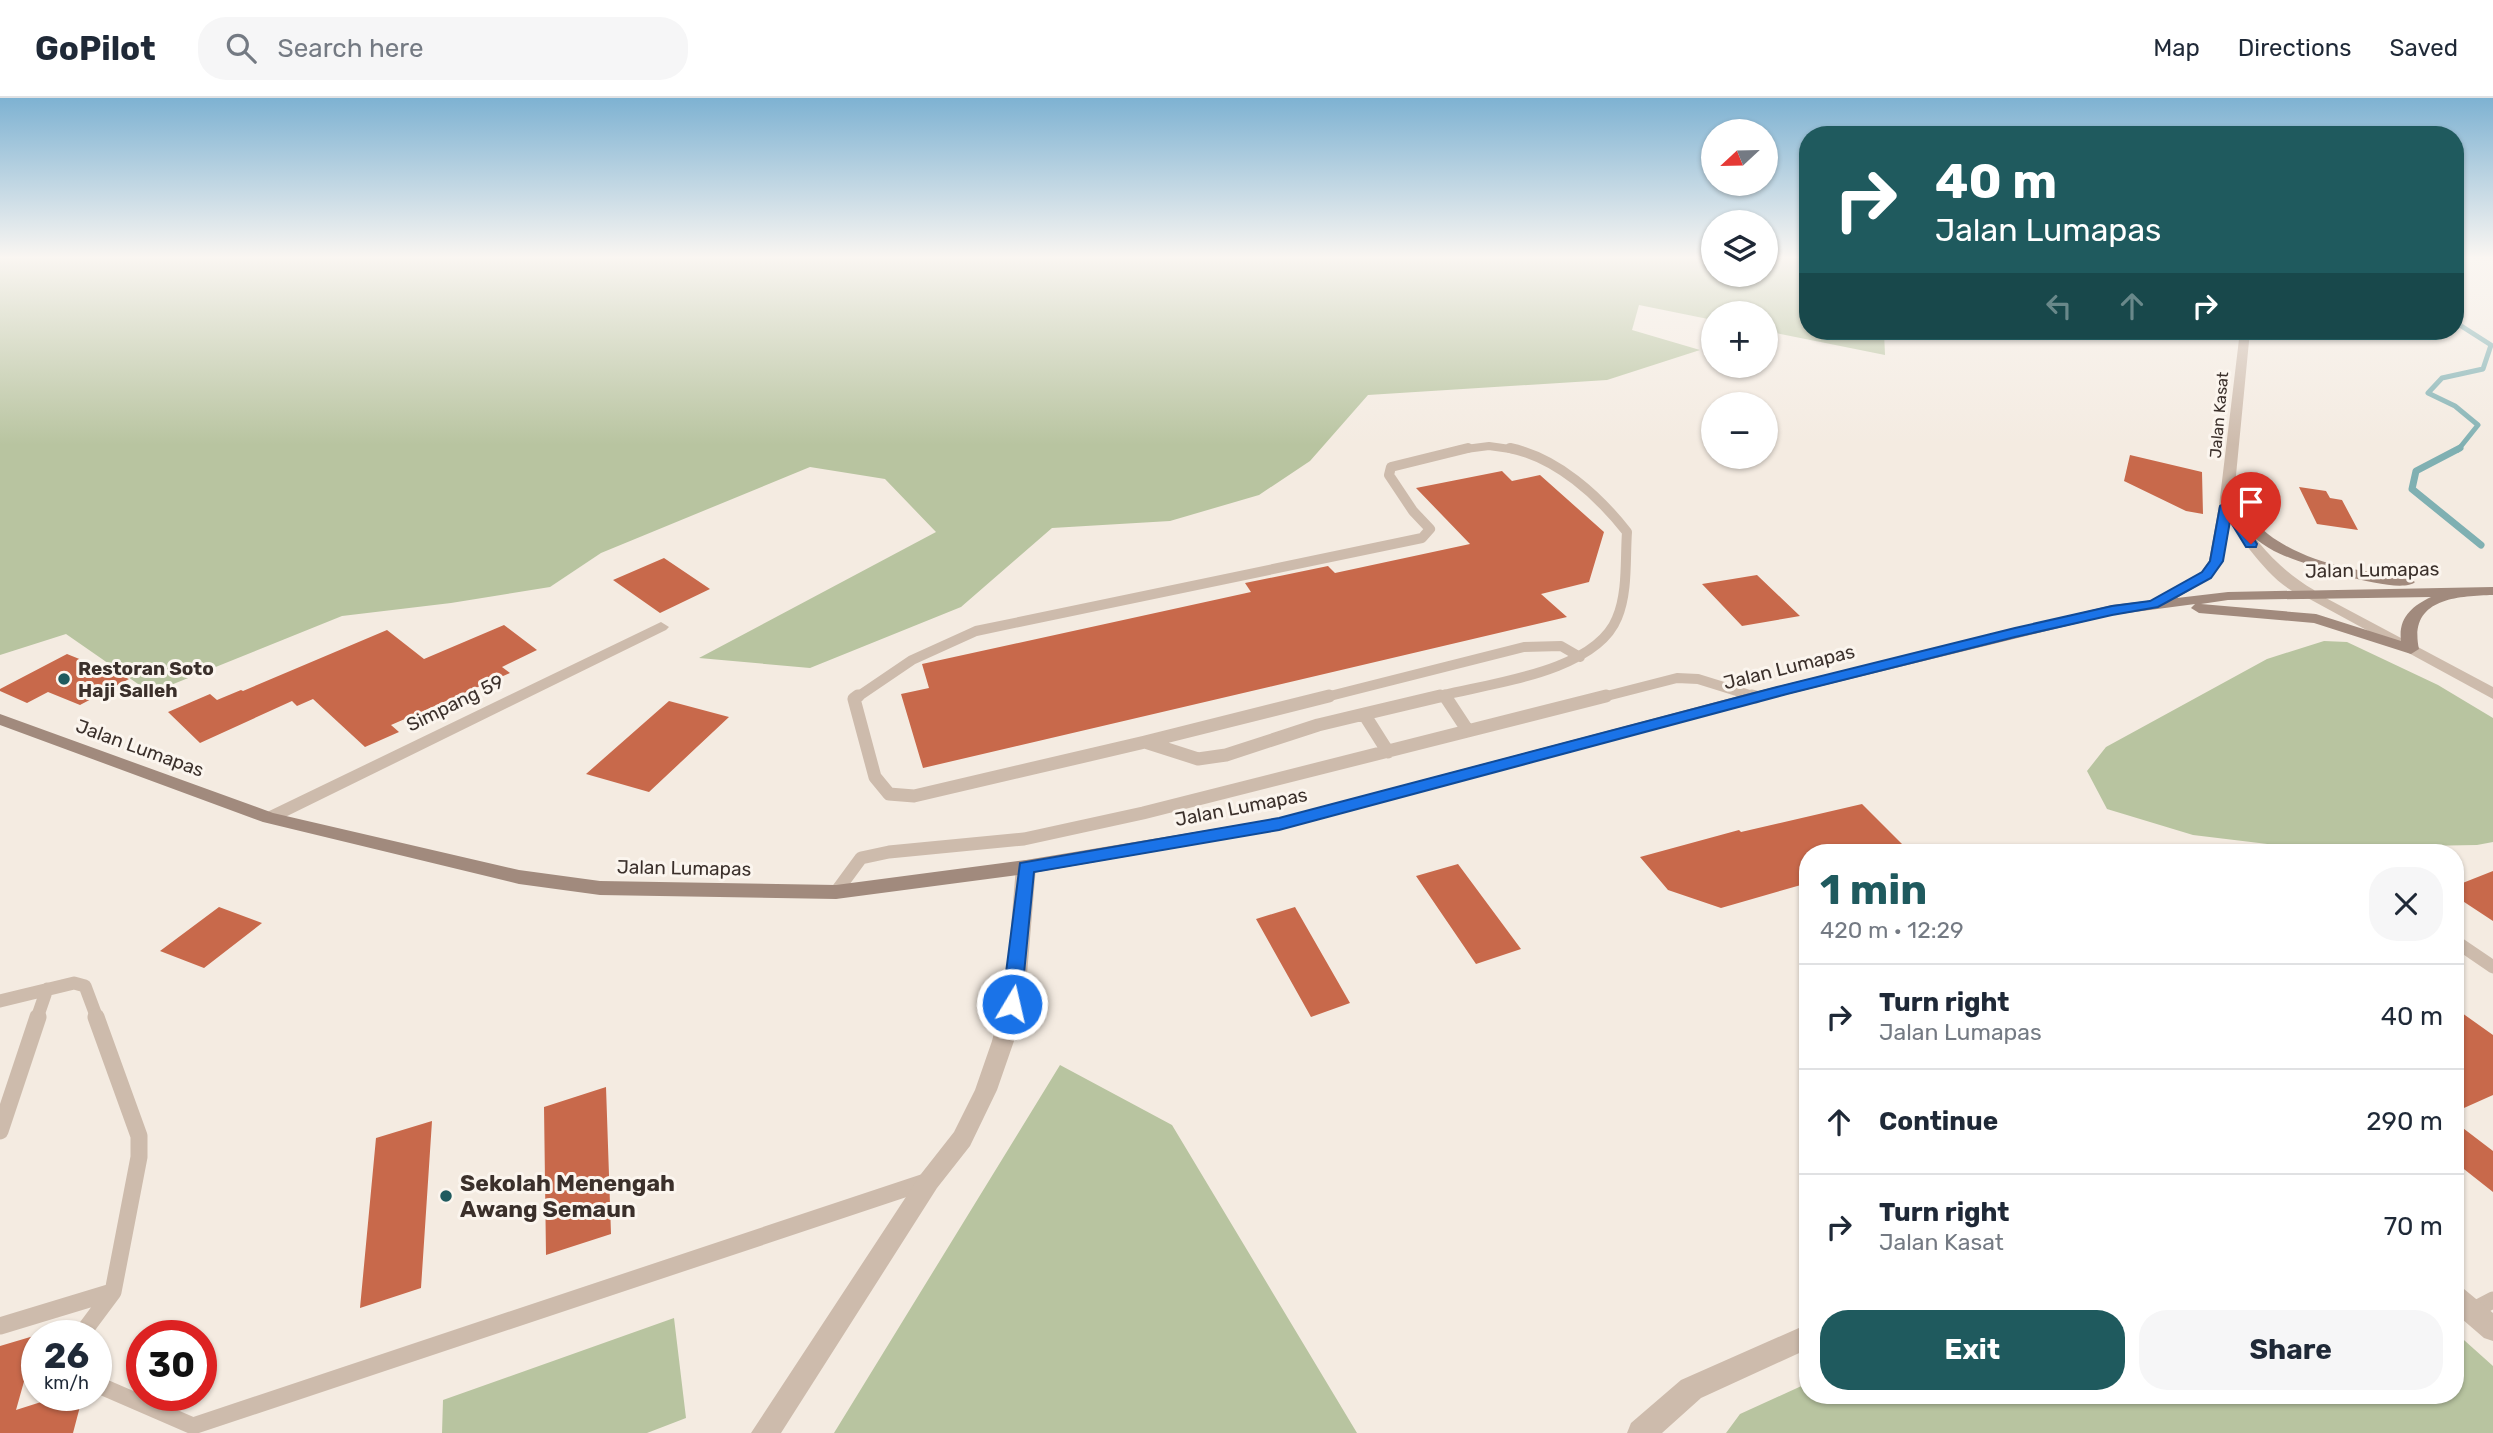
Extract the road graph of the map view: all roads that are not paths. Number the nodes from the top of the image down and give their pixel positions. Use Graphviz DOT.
graph roads {
  1 [pos="2244,340"];
  2 [pos="2226,506"];
  3 [pos="2456,589"];
  4 [pos="2493,591"];
  5 [pos="2309,593"];
  6 [pos="2153,604"];
  7 [pos="660,627"];
  8 [pos="2411,649"];
  9 [pos="1580,657"];
  10 [pos="2493,694"];
  11 [pos="1444,695"];
  12 [pos="1756,697"];
  13 [pos="1364,714"];
  14 [pos="0,719"];
  15 [pos="1468,731"];
  16 [pos="1145,743"];
  17 [pos="1388,752"];
  18 [pos="269,818"];
  19 [pos="1026,867"];
  20 [pos="836,892"];
  21 [pos="2464,947"];
  22 [pos="2493,967"];
  23 [pos="47,989"];
  24 [pos="0,1001"];
  25 [pos="0,1131"];
  26 [pos="929,1181"];
  27 [pos="113,1292"];
  28 [pos="2473,1303"];
  29 [pos="92,1320"];
  30 [pos="0,1326"];
  31 [pos="2493,1329"];
  32 [pos="1799,1340"];
  33 [pos="112,1391"];
  34 [pos="765,1433"];
  35 [pos="1641,1433"];
  1 -- 2 [label="street, Jalan Kasat"];
  2 -- 3 [label="main road"];
  2 -- 5 [label="street"];
  2 -- 6 [label="main road"];
  3 -- 4 [label="main road, Jalan Lumapas"];
  3 -- 5 [label="main road, Jalan Lumapas"];
  3 -- 8 [label="main road"];
  5 -- 6 [label="main road, Jalan Lumapas"];
  5 -- 8 [label="street"];
  6 -- 8 [label="main road"];
  6 -- 12 [label="main road, Jalan Lumapas"];
  7 -- 18 [label="street, Simpang 59"];
  8 -- 10 [label="street"];
  9 -- 11 [label="lane"];
  9 -- 16 [label="lane"];
  9 -- 16 [label="lane"];
  11 -- 13 [label="lane"];
  11 -- 15 [label="lane"];
  12 -- 15 [label="lane"];
  12 -- 19 [label="main road, Jalan Lumapas"];
  13 -- 16 [label="lane"];
  13 -- 17 [label="lane"];
  14 -- 18 [label="main road, Jalan Lumapas"];
  15 -- 17 [label="lane"];
  17 -- 20 [label="lane"];
  18 -- 20 [label="main road, Jalan Lumapas"];
  19 -- 20 [label="main road, Jalan Lumapas"];
  19 -- 26 [label="street"];
  21 -- 22 [label="lane"];
  23 -- 24 [label="lane"];
  23 -- 25 [label="lane"];
  23 -- 27 [label="lane"];
  26 -- 33 [label="lane"];
  26 -- 34 [label="street"];
  27 -- 29 [label="lane"];
  27 -- 30 [label="lane"];
  28 -- 31 [label="street"];
  32 -- 35 [label="street"];
}
